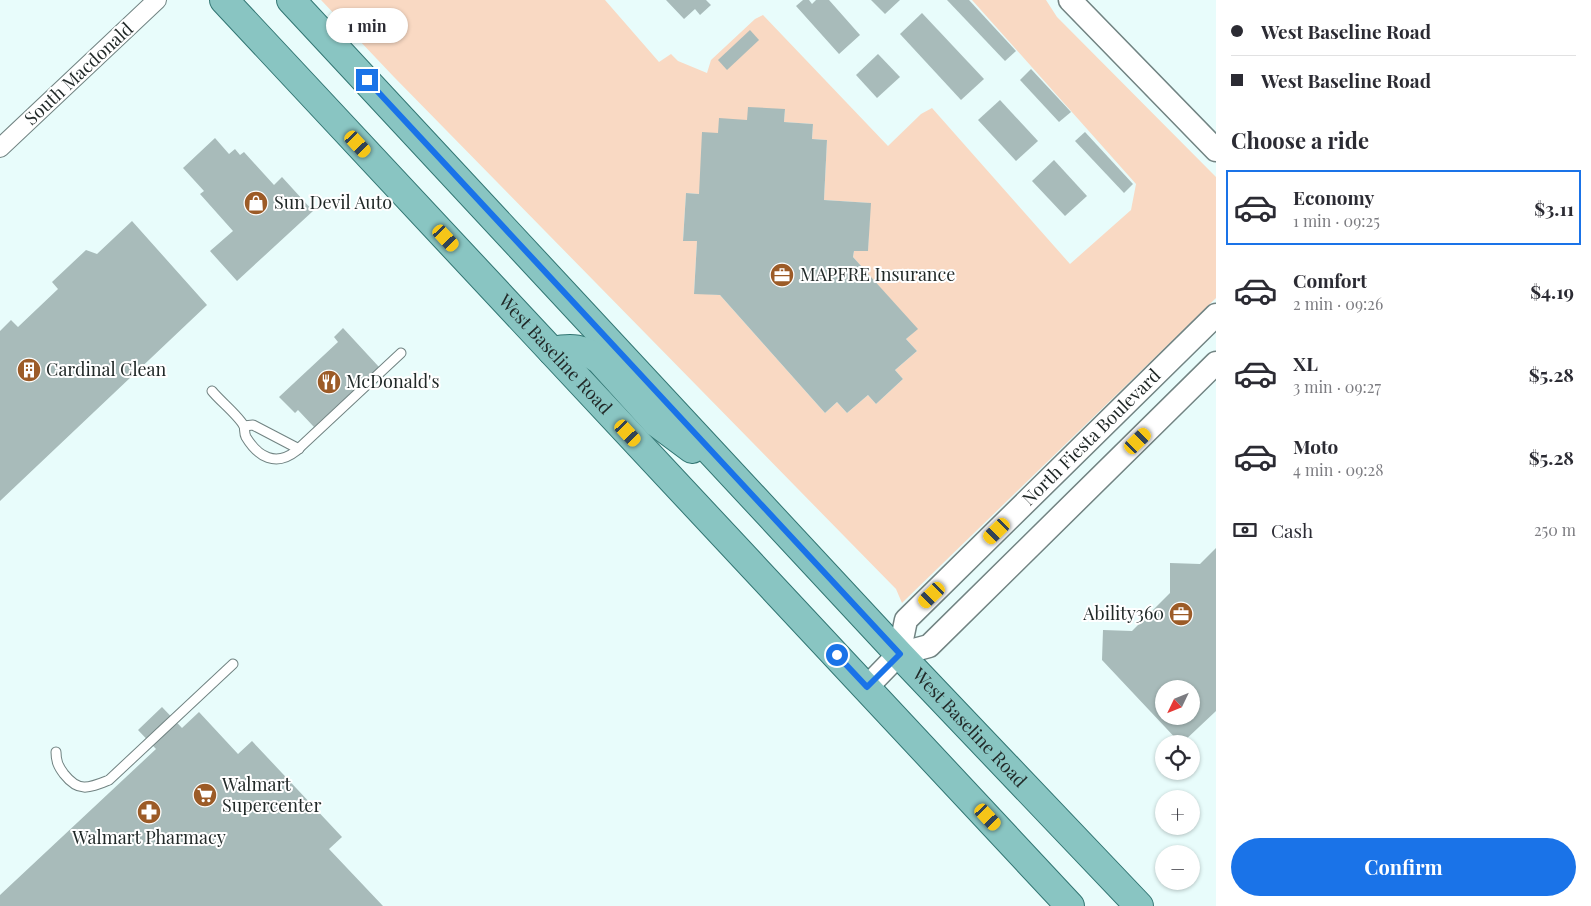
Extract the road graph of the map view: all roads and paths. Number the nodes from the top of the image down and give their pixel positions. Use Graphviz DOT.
graph roads {
  1 [pos="157,0"];
  2 [pos="224,0"];
  3 [pos="291,0"];
  4 [pos="1070,0"];
  5 [pos="0,148"];
  6 [pos="1216,150"];
  7 [pos="1216,315"];
  8 [pos="552,351"];
  9 [pos="402,353"];
  10 [pos="1216,363"];
  11 [pos="212,392"];
  12 [pos="1135,397"];
  13 [pos="1166,414"];
  14 [pos="244,426"];
  15 [pos="299,449"];
  16 [pos="750,492"];
  17 [pos="900,654"];
  18 [pos="233,664"];
  19 [pos="867,687"];
  20 [pos="56,752"];
  21 [pos="1070,906"];
  22 [pos="1139,906"];
  1 -- 5 [label="street, South Macdonald"];
  2 -- 8 [label="main road, West Baseline Road"];
  3 -- 16 [label="main road, West Baseline Road"];
  4 -- 6 [label="street"];
  7 -- 12 [label="street, North Fiesta Boulevard"];
  8 -- 16 [label="main road"];
  8 -- 19 [label="main road, West Baseline Road"];
  9 -- 15 [label="lane"];
  10 -- 13 [label="street, North Fiesta Boulevard"];
  11 -- 14 [label="lane"];
  12 -- 13 [label="street"];
  12 -- 17 [label="street, North Fiesta Boulevard"];
  13 -- 17 [label="street, North Fiesta Boulevard"];
  14 -- 15 [label="lane"];
  14 -- 15 [label="lane"];
  16 -- 17 [label="main road, West Baseline Road"];
  17 -- 19 [label="street, North Fiesta Boulevard"];
  17 -- 22 [label="main road, West Baseline Road"];
  18 -- 20 [label="lane"];
  19 -- 21 [label="main road, West Baseline Road"];
}
